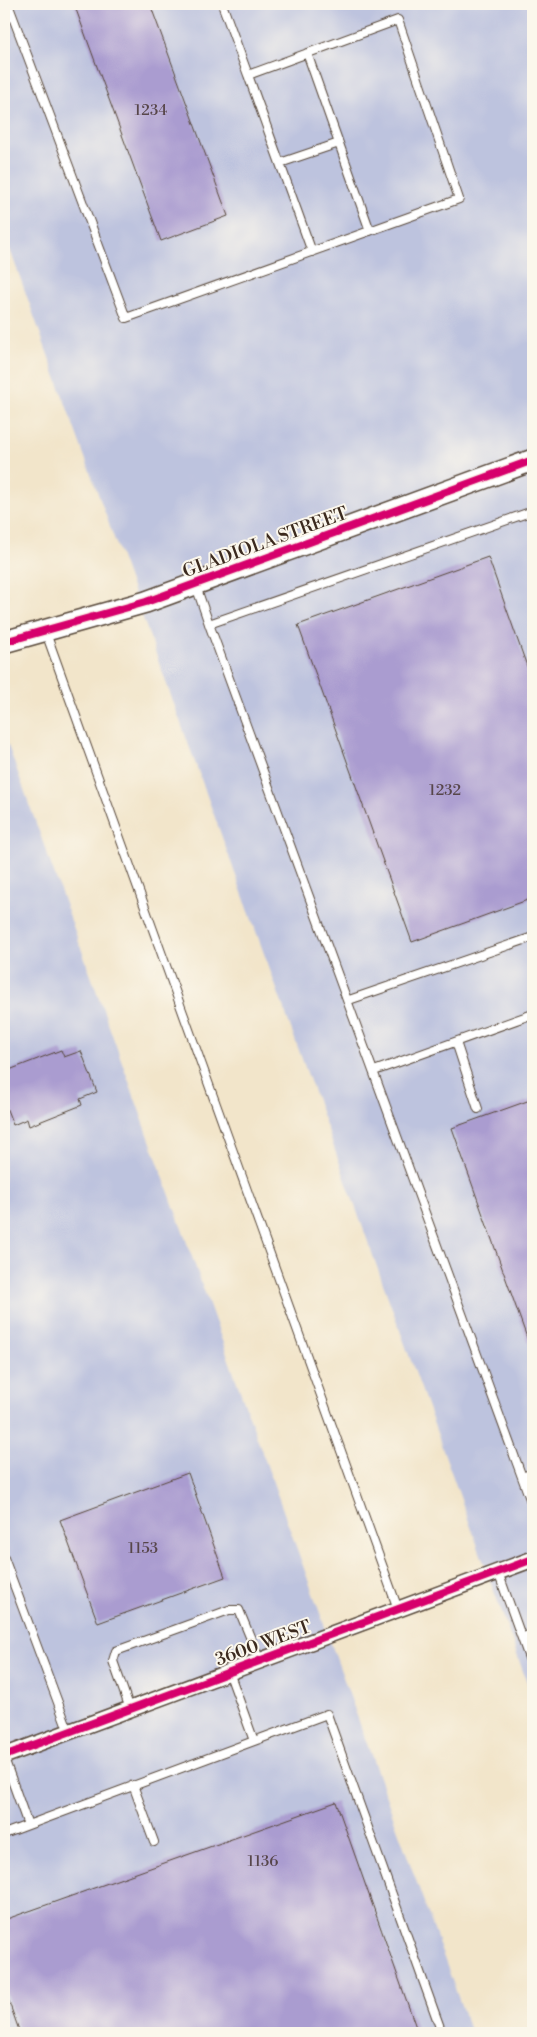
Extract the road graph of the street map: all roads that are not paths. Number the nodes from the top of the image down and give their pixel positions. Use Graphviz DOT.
graph roads {
  1 [pos="8,4"];
  2 [pos="222,4"];
  3 [pos="307,53"];
  4 [pos="248,75"];
  5 [pos="339,143"];
  6 [pos="280,164"];
  7 [pos="370,231"];
  8 [pos="312,252"];
  9 [pos="533,460"];
  10 [pos="533,510"];
  11 [pos="194,583"];
  12 [pos="209,624"];
  13 [pos="45,630"];
  14 [pos="4,642"];
  15 [pos="533,937"];
  16 [pos="349,1000"];
  17 [pos="533,1014"];
  18 [pos="456,1042"];
  19 [pos="374,1071"];
  20 [pos="478,1108"];
  21 [pos="533,1473"];
  22 [pos="522,1477"];
  23 [pos="533,1507"];
  24 [pos="4,1558"];
  25 [pos="533,1559"];
  26 [pos="498,1572"];
  27 [pos="398,1609"];
  28 [pos="533,1633"];
  29 [pos="522,1638"];
  30 [pos="260,1660"];
  31 [pos="533,1669"];
  32 [pos="229,1672"];
  33 [pos="130,1709"];
  34 [pos="69,1732"];
  35 [pos="254,1741"];
  36 [pos="4,1757"];
  37 [pos="134,1785"];
  38 [pos="28,1825"];
  39 [pos="4,1834"];
  40 [pos="154,1842"];
  41 [pos="442,2033"];
  1 -- 8 [label="lane"];
  2 -- 4 [label="lane"];
  3 -- 4 [label="lane"];
  3 -- 5 [label="lane"];
  3 -- 7 [label="lane"];
  4 -- 6 [label="lane"];
  5 -- 6 [label="lane"];
  5 -- 7 [label="lane"];
  6 -- 8 [label="lane"];
  7 -- 8 [label="lane"];
  9 -- 11 [label="street, GLADIOLA STREET"];
  10 -- 12 [label="lane"];
  11 -- 12 [label="lane"];
  11 -- 13 [label="street, GLADIOLA STREET"];
  12 -- 16 [label="lane"];
  13 -- 14 [label="street, GLADIOLA STREET"];
  13 -- 27 [label="lane"];
  15 -- 16 [label="lane"];
  16 -- 19 [label="lane"];
  17 -- 18 [label="lane"];
  18 -- 19 [label="lane"];
  18 -- 20 [label="lane"];
  19 -- 22 [label="lane"];
  21 -- 22 [label="lane"];
  22 -- 23 [label="lane"];
  24 -- 34 [label="lane"];
  25 -- 26 [label="street, 3600 WEST"];
  26 -- 27 [label="street, 3600 WEST"];
  26 -- 29 [label="lane"];
  27 -- 30 [label="street, 3600 WEST"];
  28 -- 29 [label="lane"];
  29 -- 31 [label="lane"];
  30 -- 32 [label="street, 3600 WEST"];
  30 -- 33 [label="lane"];
  32 -- 33 [label="street, 3600 WEST"];
  32 -- 35 [label="lane"];
  33 -- 34 [label="street, 3600 WEST"];
  34 -- 36 [label="street, 3600 WEST"];
  35 -- 37 [label="lane"];
  35 -- 41 [label="lane"];
  36 -- 38 [label="lane"];
  37 -- 38 [label="lane"];
  37 -- 40 [label="lane"];
  38 -- 39 [label="lane"];
}
